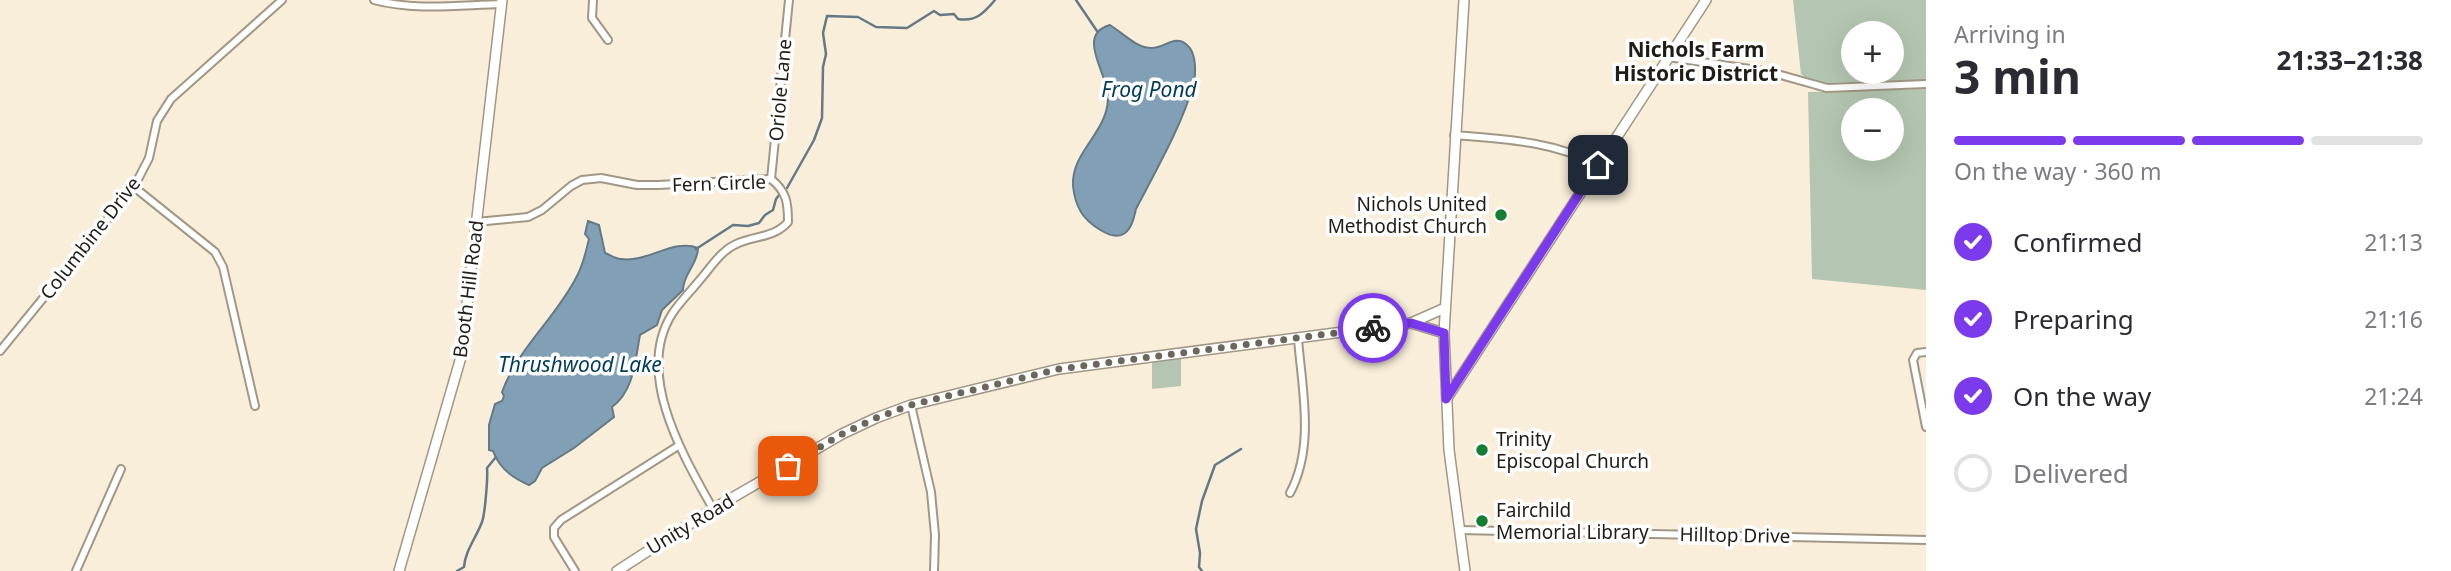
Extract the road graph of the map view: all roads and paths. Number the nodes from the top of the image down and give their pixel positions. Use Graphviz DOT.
graph roads {
  1 [pos="282,0"];
  2 [pos="374,0"];
  3 [pos="593,0"];
  4 [pos="789,0"];
  5 [pos="1464,0"];
  6 [pos="1706,0"];
  7 [pos="502,2"];
  8 [pos="608,40"];
  9 [pos="1668,57"];
  10 [pos="1926,84"];
  11 [pos="1454,135"];
  12 [pos="1598,165"];
  13 [pos="771,179"];
  14 [pos="134,187"];
  15 [pos="476,222"];
  16 [pos="1445,308"];
  17 [pos="1411,323"];
  18 [pos="1444,333"];
  19 [pos="1298,339"];
  20 [pos="0,351"];
  21 [pos="1926,352"];
  22 [pos="1446,399"];
  23 [pos="911,405"];
  24 [pos="256,406"];
  25 [pos="1926,427"];
  26 [pos="678,446"];
  27 [pos="121,469"];
  28 [pos="1290,493"];
  29 [pos="713,509"];
  30 [pos="1460,530"];
  31 [pos="1926,540"];
  32 [pos="76,571"];
  33 [pos="399,571"];
  34 [pos="575,571"];
  35 [pos="617,571"];
  36 [pos="934,571"];
  37 [pos="1465,571"];
  1 -- 14 [label="street, Columbine Drive"];
  2 -- 7 [label="street"];
  3 -- 8 [label="street"];
  4 -- 13 [label="street, Oriole Lane"];
  5 -- 11 [label="main road"];
  6 -- 9 [label="main road"];
  7 -- 15 [label="main road, Booth Hill Road"];
  9 -- 10 [label="street"];
  9 -- 12 [label="main road"];
  11 -- 12 [label="street"];
  11 -- 16 [label="main road"];
  12 -- 22 [label="main road"];
  13 -- 15 [label="street, Fern Circle"];
  13 -- 26 [label="street, Fern Circle"];
  14 -- 20 [label="street, Columbine Drive"];
  14 -- 24 [label="street"];
  15 -- 33 [label="main road, Booth Hill Road"];
  16 -- 17 [label="main road, Unity Road"];
  16 -- 18 [label="main road"];
  17 -- 18 [label="main road, Unity Road"];
  17 -- 19 [label="main road, Unity Road"];
  18 -- 22 [label="main road"];
  19 -- 23 [label="main road, Unity Road"];
  19 -- 28 [label="street"];
  21 -- 25 [label="street"];
  22 -- 30 [label="main road"];
  23 -- 29 [label="main road, Unity Road"];
  23 -- 36 [label="street"];
  26 -- 29 [label="street, Fern Circle"];
  26 -- 34 [label="street"];
  27 -- 32 [label="street"];
  29 -- 35 [label="main road, Unity Road"];
  30 -- 31 [label="street, Hilltop Drive"];
  30 -- 37 [label="main road"];
}
